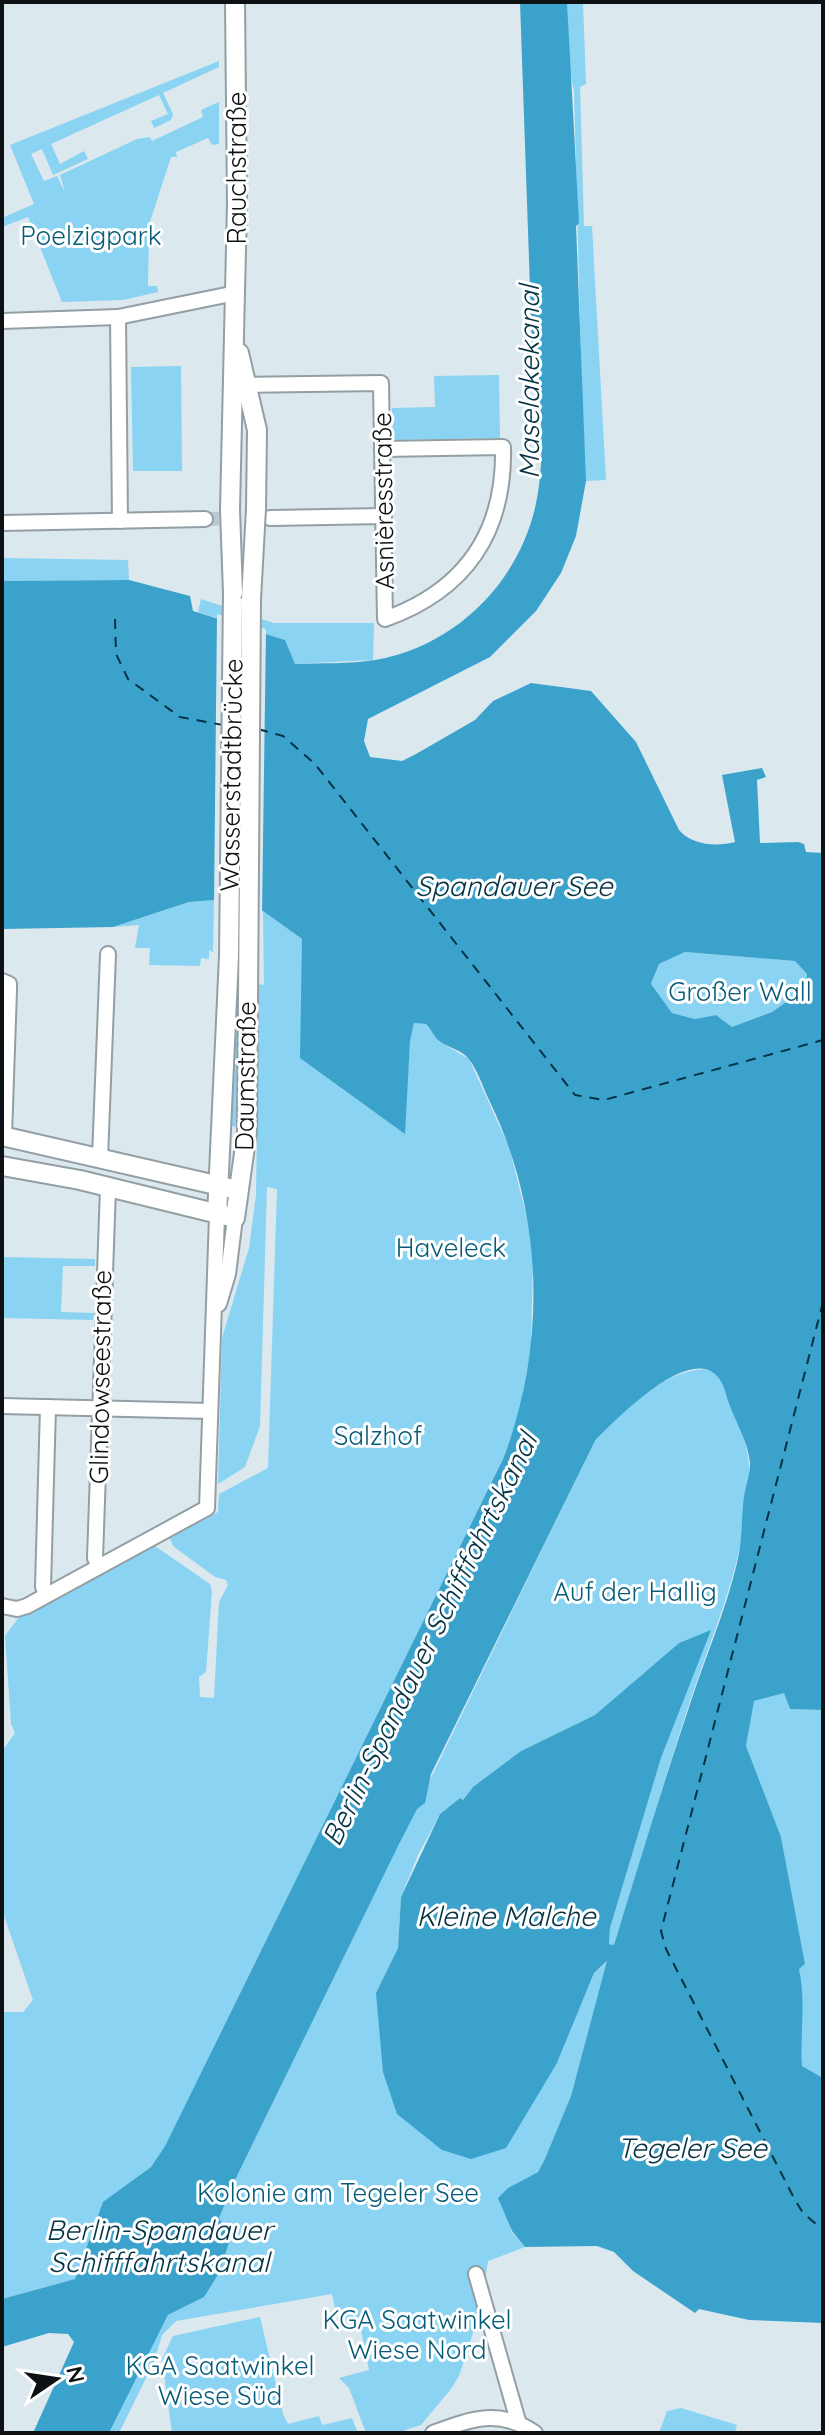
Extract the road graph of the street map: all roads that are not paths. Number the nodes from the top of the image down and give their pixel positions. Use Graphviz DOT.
graph roads {
  1 [pos="235,2"];
  2 [pos="236,293"];
  3 [pos="118,317"];
  4 [pos="2,321"];
  5 [pos="240,385"];
  6 [pos="382,449"];
  7 [pos="263,514"];
  8 [pos="384,516"];
  9 [pos="205,519"];
  10 [pos="120,521"];
  11 [pos="2,523"];
  12 [pos="242,596"];
  13 [pos="108,954"];
  14 [pos="238,958"];
  15 [pos="2,981"];
  16 [pos="3,1136"];
  17 [pos="100,1158"];
  18 [pos="2,1166"];
  19 [pos="157,1172"];
  20 [pos="219,1185"];
  21 [pos="108,1188"];
  22 [pos="240,1191"];
  23 [pos="150,1198"];
  24 [pos="226,1217"];
  25 [pos="2,1406"];
  26 [pos="48,1407"];
  27 [pos="99,1408"];
  28 [pos="210,1411"];
  29 [pos="99,1565"];
  30 [pos="47,1594"];
  31 [pos="2,1606"];
  32 [pos="476,2274"];
  33 [pos="518,2421"];
  34 [pos="433,2433"];
  35 [pos="535,2433"];
  1 -- 2 [label="main road, Rauchstraße"];
  2 -- 3 [label="street"];
  2 -- 5 [label="main road, Rauchstraße"];
  3 -- 4 [label="street"];
  3 -- 10 [label="street"];
  5 -- 6 [label="street, Asnièresstraße"];
  5 -- 7 [label="main road, Rauchstraße"];
  5 -- 12 [label="main road, Rauchstraße, bridge"];
  6 -- 8 [label="street, Asnièresstraße"];
  6 -- 8 [label="street, Asnièresstraße"];
  7 -- 8 [label="street"];
  7 -- 12 [label="main road, Rauchstraße, bridge"];
  9 -- 10 [label="street"];
  10 -- 11 [label="street"];
  12 -- 14 [label="main road, Wasserstadtbrücke"];
  13 -- 17 [label="street"];
  14 -- 20 [label="main road, Daumstraße"];
  14 -- 22 [label="main road, Daumstraße"];
  15 -- 16 [label="street"];
  16 -- 17 [label="main road, Daumstraße"];
  17 -- 19 [label="main road, Daumstraße"];
  18 -- 21 [label="main road"];
  19 -- 20 [label="main road, Daumstraße"];
  19 -- 23 [label="main road"];
  20 -- 22 [label="main road, Daumstraße"];
  20 -- 24 [label="main road, Daumstraße"];
  21 -- 23 [label="main road"];
  21 -- 27 [label="street, Glindowseestraße"];
  22 -- 24 [label="main road, Daumstraße"];
  23 -- 24 [label="main road"];
  24 -- 28 [label="street"];
  25 -- 26 [label="street"];
  26 -- 27 [label="street"];
  26 -- 30 [label="street"];
  27 -- 28 [label="street"];
  27 -- 29 [label="street, Glindowseestraße"];
  28 -- 29 [label="street"];
  29 -- 30 [label="street"];
  30 -- 31 [label="street"];
  32 -- 33 [label="street"];
  33 -- 34 [label="street"];
  33 -- 35 [label="street"];
}
